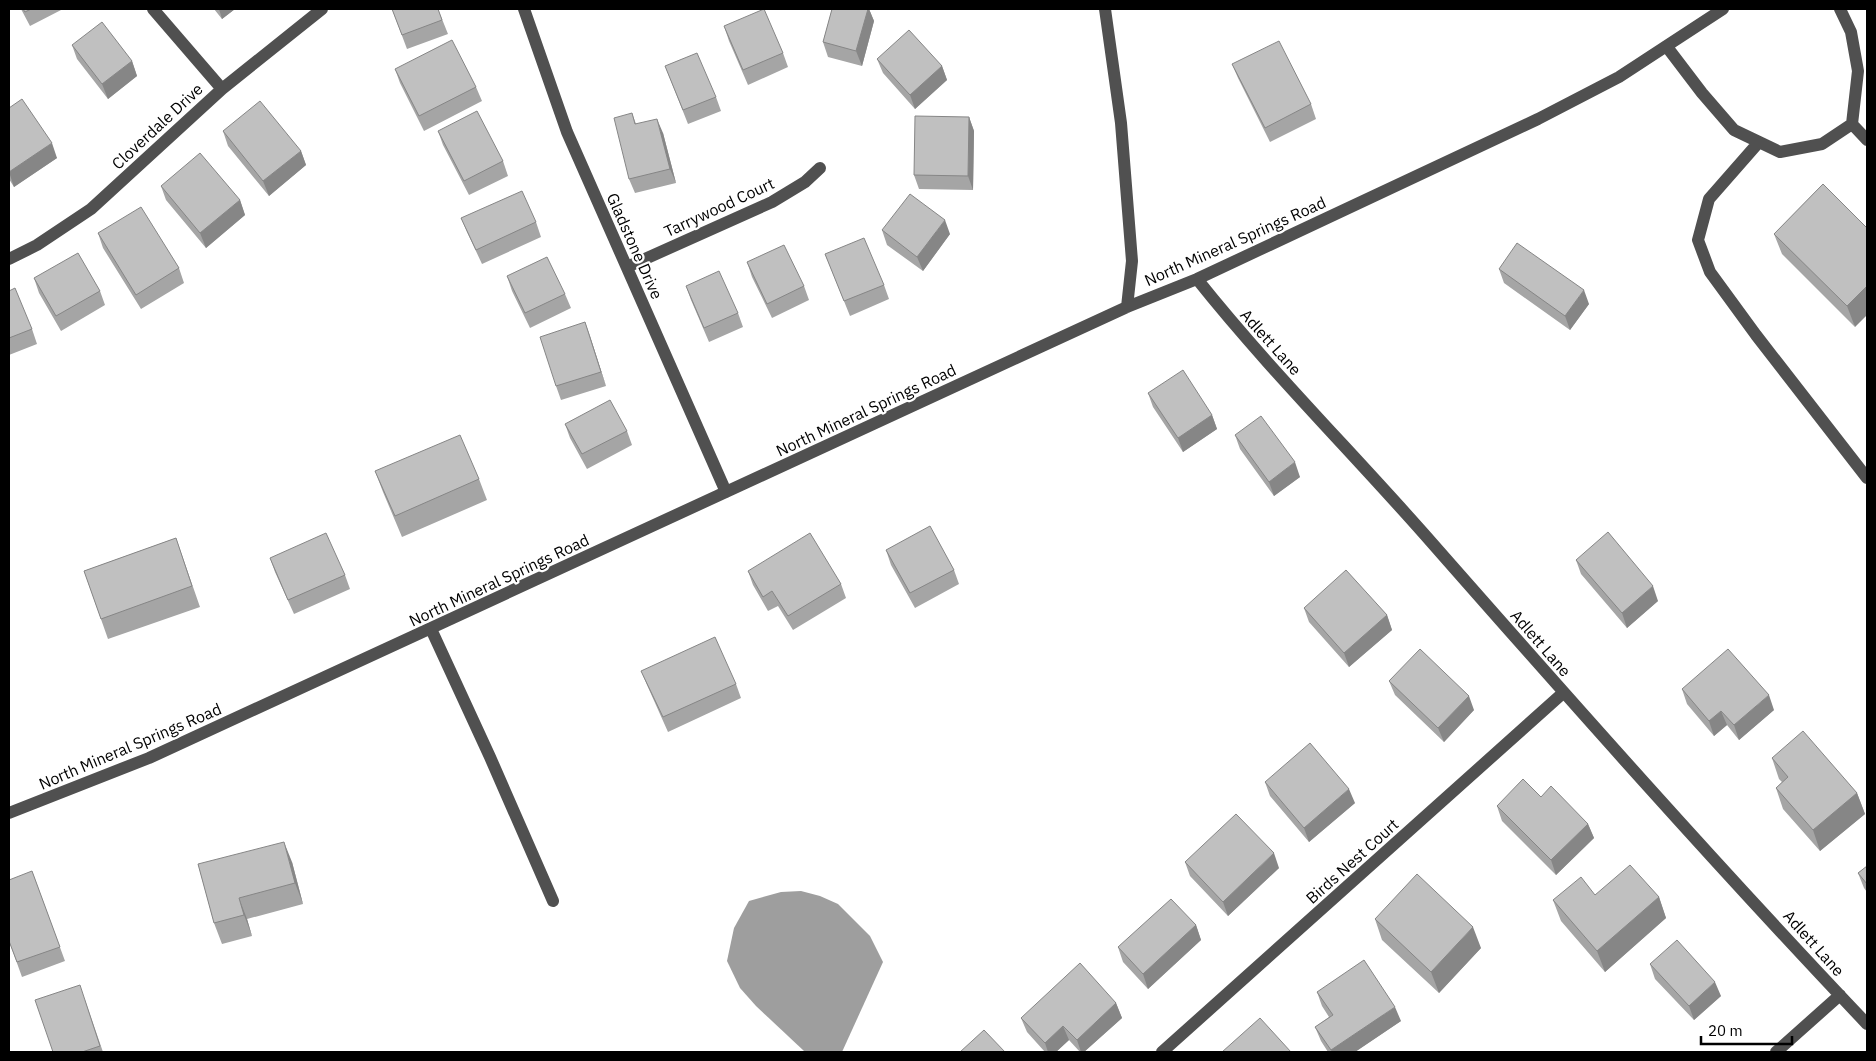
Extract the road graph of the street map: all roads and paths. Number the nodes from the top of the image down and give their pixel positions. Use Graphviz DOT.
graph roads {
  1 [pos="153,9"];
  2 [pos="322,9"];
  3 [pos="524,9"];
  4 [pos="1105,9"];
  5 [pos="1723,9"];
  6 [pos="1840,9"];
  7 [pos="1667,47"];
  8 [pos="222,89"];
  9 [pos="1852,124"];
  10 [pos="1867,140"];
  11 [pos="1759,142"];
  12 [pos="820,168"];
  13 [pos="9,259"];
  14 [pos="627,267"];
  15 [pos="1197,279"];
  16 [pos="1127,307"];
  17 [pos="1867,478"];
  18 [pos="726,492"];
  19 [pos="431,629"];
  20 [pos="1563,693"];
  21 [pos="9,813"];
  22 [pos="554,900"];
  23 [pos="1840,995"];
  24 [pos="1867,1024"];
  25 [pos="1162,1052"];
  26 [pos="1776,1052"];
  1 -- 8 [label="street"];
  2 -- 8 [label="street, Cloverdale Drive"];
  3 -- 14 [label="street, Gladstone Drive"];
  4 -- 16 [label="street"];
  5 -- 7 [label="street, North Mineral Springs Road"];
  6 -- 9 [label="street"];
  7 -- 11 [label="street"];
  7 -- 15 [label="street, North Mineral Springs Road"];
  8 -- 13 [label="street, Cloverdale Drive"];
  9 -- 10 [label="street"];
  9 -- 11 [label="street"];
  11 -- 17 [label="street"];
  12 -- 14 [label="street, Tarrywood Court"];
  14 -- 18 [label="street, Gladstone Drive"];
  15 -- 16 [label="street, North Mineral Springs Road"];
  15 -- 20 [label="street, Adlett Lane"];
  16 -- 18 [label="street, North Mineral Springs Road"];
  18 -- 19 [label="street, North Mineral Springs Road"];
  19 -- 21 [label="street, North Mineral Springs Road"];
  19 -- 22 [label="street"];
  20 -- 23 [label="street, Adlett Lane"];
  20 -- 25 [label="street, Birds Nest Court"];
  23 -- 24 [label="street, Adlett Lane"];
  23 -- 26 [label="street"];
}
